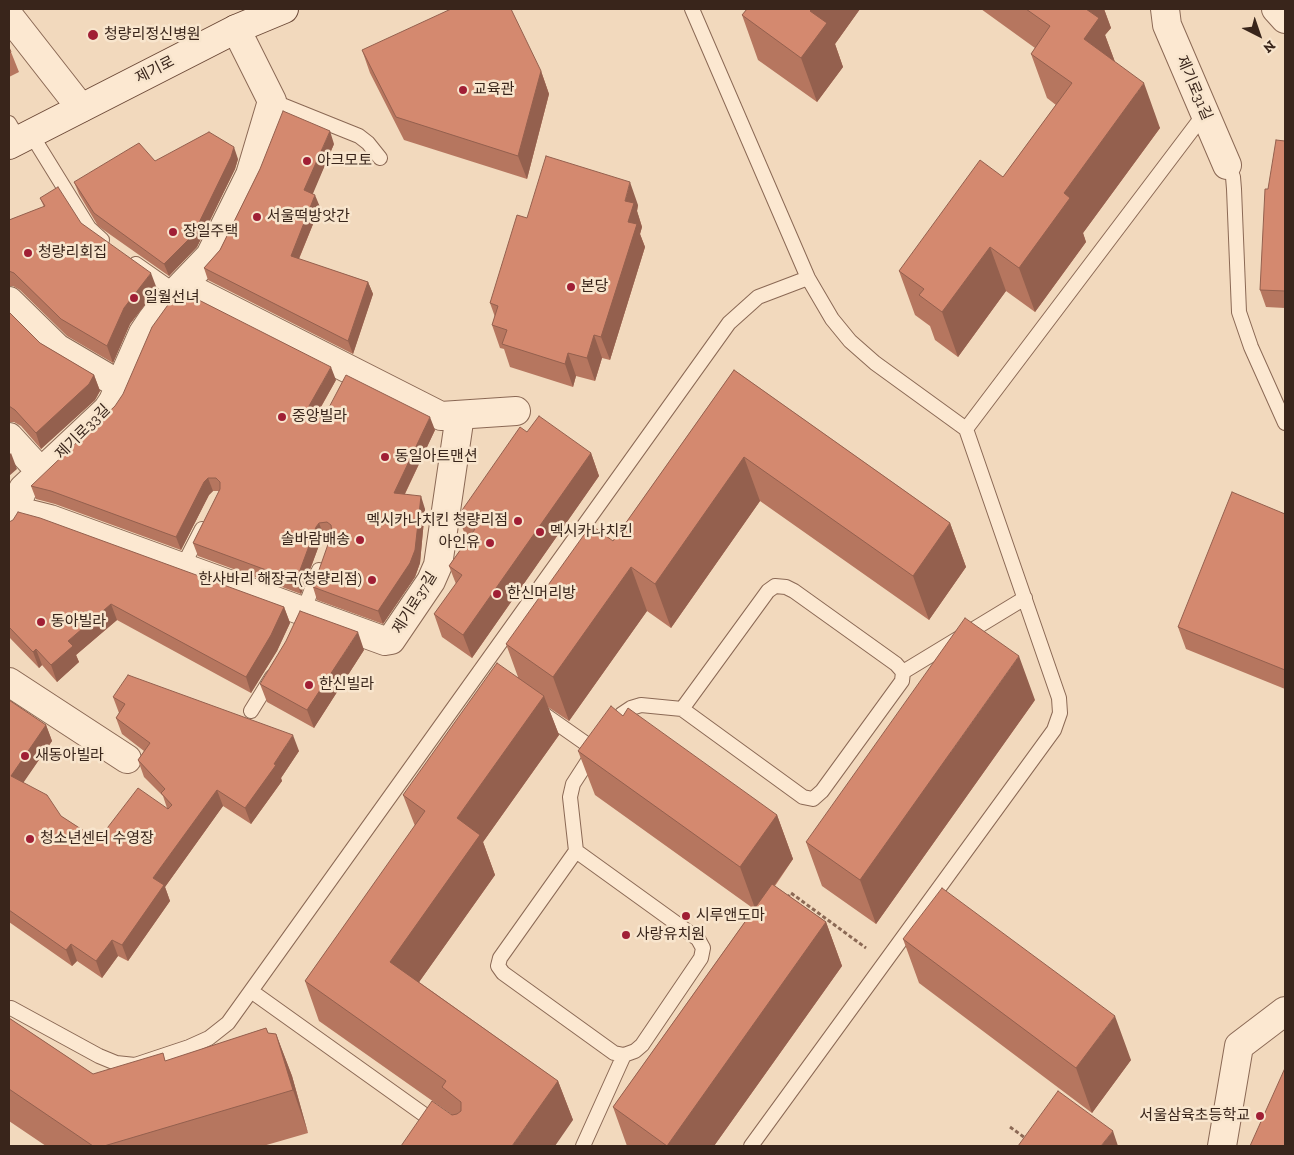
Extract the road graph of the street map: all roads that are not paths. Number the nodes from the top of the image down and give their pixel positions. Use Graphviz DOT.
graph roads {
  1 [pos="284,9"];
  2 [pos="692,9"];
  3 [pos="1165,9"];
  4 [pos="1276,9"];
  5 [pos="9,16"];
  6 [pos="1285,18"];
  7 [pos="241,21"];
  8 [pos="272,101"];
  9 [pos="81,108"];
  10 [pos="1205,113"];
  11 [pos="17,135"];
  12 [pos="380,158"];
  13 [pos="1227,165"];
  14 [pos="808,278"];
  15 [pos="180,288"];
  16 [pos="9,301"];
  17 [pos="120,385"];
  18 [pos="516,412"];
  19 [pos="460,415"];
  20 [pos="1285,423"];
  21 [pos="966,429"];
  22 [pos="9,438"];
  23 [pos="41,472"];
  24 [pos="11,515"];
  25 [pos="208,516"];
  26 [pos="323,560"];
  27 [pos="183,566"];
  28 [pos="1025,598"];
  29 [pos="301,618"];
  30 [pos="280,663"];
  31 [pos="903,672"];
  32 [pos="9,682"];
  33 [pos="529,704"];
  34 [pos="682,709"];
  35 [pos="251,711"];
  36 [pos="595,750"];
  37 [pos="127,759"];
  38 [pos="576,850"];
  39 [pos="251,991"];
  40 [pos="11,1008"];
  41 [pos="1285,1011"];
  42 [pos="624,1055"];
  43 [pos="468,1146"];
  44 [pos="583,1146"];
  45 [pos="751,1146"];
  46 [pos="1222,1146"];
  1 -- 7 [label="street, 제기로"];
  2 -- 14 [label="lane"];
  3 -- 10 [label="street, 제기로31길"];
  4 -- 6 [label="street"];
  5 -- 9 [label="street"];
  7 -- 8 [label="street"];
  7 -- 9 [label="street, 제기로"];
  8 -- 12 [label="lane"];
  8 -- 15 [label="street, 제기로33길"];
  9 -- 11 [label="street, 제기로"];
  10 -- 13 [label="street, 제기로31길"];
  10 -- 21 [label="lane"];
  11 -- 15 [label="lane, 제기로"];
  13 -- 20 [label="lane"];
  14 -- 21 [label="lane"];
  14 -- 39 [label="lane"];
  15 -- 17 [label="street, 제기로33길"];
  15 -- 19 [label="street"];
  16 -- 17 [label="street"];
  17 -- 23 [label="street, 제기로33길"];
  18 -- 19 [label="street"];
  19 -- 29 [label="street, 제기로37길"];
  21 -- 28 [label="lane"];
  22 -- 23 [label="street"];
  23 -- 24 [label="street, 제기로33길"];
  24 -- 27 [label="street, 제기로37길"];
  25 -- 27 [label="lane"];
  26 -- 29 [label="lane"];
  27 -- 29 [label="street, 제기로37길"];
  28 -- 31 [label="lane"];
  28 -- 45 [label="lane"];
  30 -- 35 [label="lane"];
  31 -- 34 [label="lane"];
  31 -- 34 [label="lane"];
  32 -- 37 [label="street"];
  33 -- 36 [label="lane"];
  34 -- 36 [label="lane"];
  36 -- 38 [label="lane"];
  38 -- 42 [label="lane"];
  38 -- 42 [label="lane"];
  39 -- 40 [label="lane"];
  39 -- 43 [label="lane"];
  41 -- 46 [label="street"];
  42 -- 44 [label="lane"];
}
